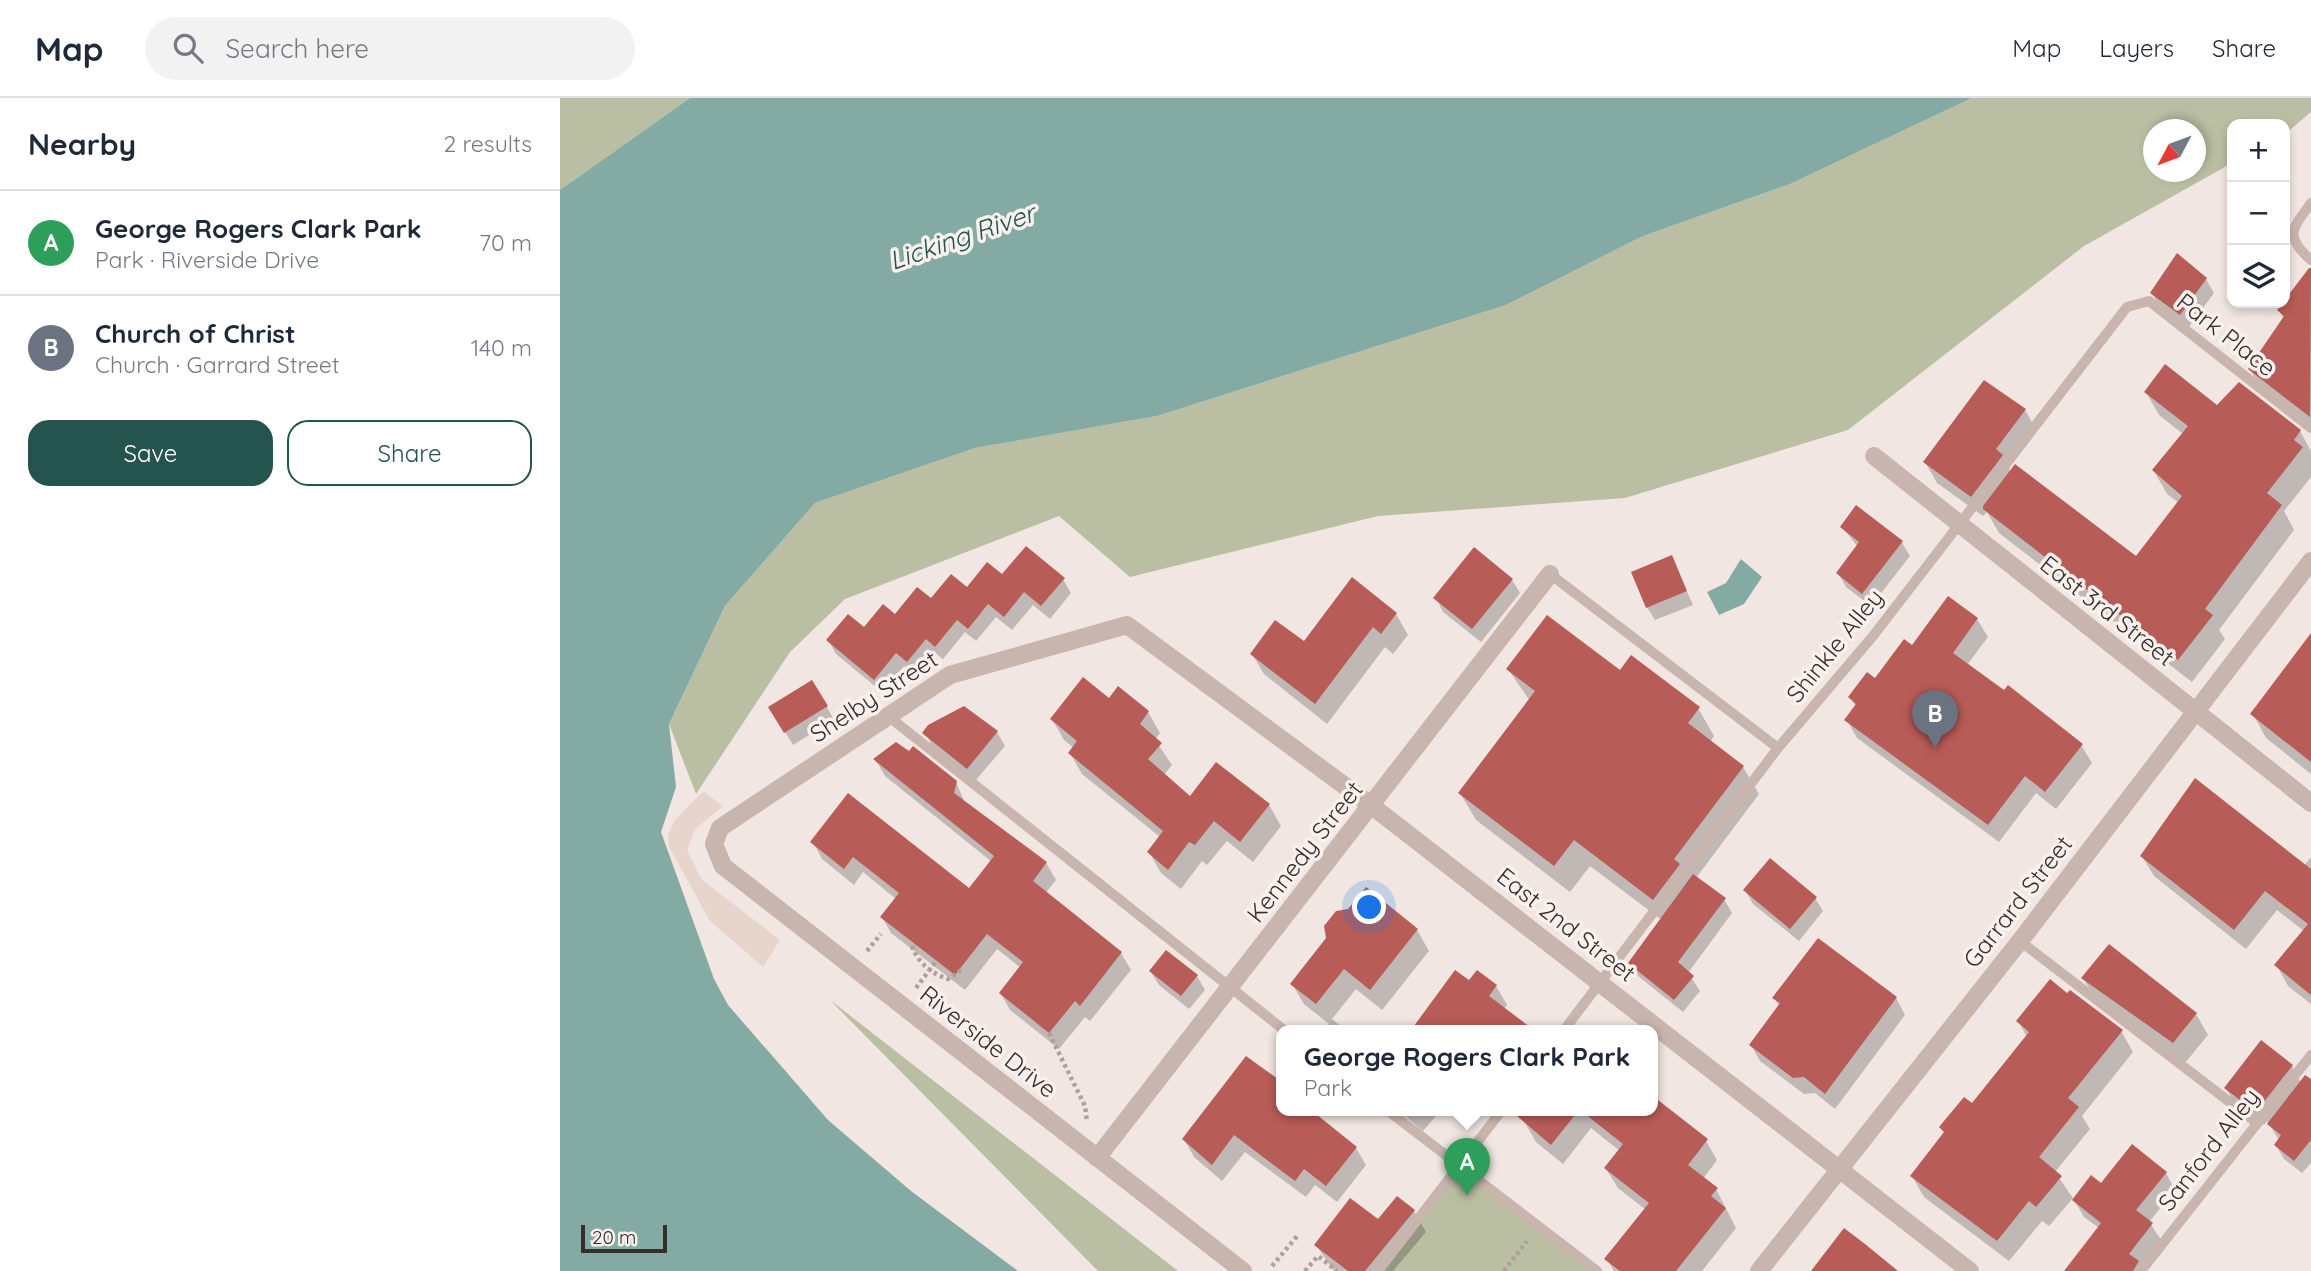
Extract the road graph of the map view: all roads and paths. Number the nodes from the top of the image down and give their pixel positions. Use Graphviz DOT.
graph roads {
  1 [pos="2311,203"];
  2 [pos="2311,260"];
  3 [pos="2149,301"];
  4 [pos="2311,428"];
  5 [pos="1874,456"];
  6 [pos="1959,524"];
  7 [pos="2311,561"];
  8 [pos="1550,574"];
  9 [pos="1126,625"];
  10 [pos="2195,711"];
  11 [pos="888,716"];
  12 [pos="1778,748"];
  13 [pos="2311,803"];
  14 [pos="1372,806"];
  15 [pos="714,844"];
  16 [pos="881,934"];
  17 [pos="2020,941"];
  18 [pos="912,946"];
  19 [pos="867,951"];
  20 [pos="937,960"];
  21 [pos="963,968"];
  22 [pos="930,969"];
  23 [pos="1600,982"];
  24 [pos="1231,988"];
  25 [pos="915,989"];
  26 [pos="1278,1025"];
  27 [pos="1568,1025"];
  28 [pos="1655,1025"];
  29 [pos="1658,1027"];
  30 [pos="1049,1033"];
  31 [pos="2311,1055"];
  32 [pos="1395,1116"];
  33 [pos="1497,1116"];
  34 [pos="2257,1123"];
  35 [pos="1088,1124"];
  36 [pos="1097,1158"];
  37 [pos="1459,1166"];
  38 [pos="1839,1168"];
  39 [pos="1538,1226"];
  40 [pos="1297,1235"];
  41 [pos="1272,1266"];
  42 [pos="1243,1271"];
  43 [pos="1305,1271"];
  44 [pos="1337,1271"];
  45 [pos="1378,1271"];
  46 [pos="1504,1271"];
  47 [pos="1597,1271"];
  48 [pos="1759,1271"];
  49 [pos="1970,1271"];
  50 [pos="2141,1271"];
  1 -- 2 [label="lane"];
  3 -- 4 [label="lane, Park Place"];
  3 -- 6 [label="lane, Shinkle Alley"];
  5 -- 6 [label="street, East 3rd Street"];
  6 -- 10 [label="street, East 3rd Street"];
  6 -- 12 [label="lane, Shinkle Alley"];
  7 -- 10 [label="street, Garrard Street"];
  8 -- 12 [label="lane"];
  8 -- 14 [label="street, Kennedy Street"];
  9 -- 11 [label="street, Shelby Street"];
  9 -- 14 [label="street, East 2nd Street"];
  10 -- 13 [label="street, East 3rd Street"];
  10 -- 17 [label="street, Garrard Street"];
  11 -- 15 [label="street, Shelby Street"];
  11 -- 24 [label="lane"];
  12 -- 23 [label="lane, Shinkle Alley"];
  14 -- 23 [label="street, East 2nd Street"];
  14 -- 24 [label="street, Kennedy Street"];
  15 -- 36 [label="street, Riverside Drive"];
  16 -- 19 [label="path"];
  17 -- 34 [label="lane"];
  17 -- 38 [label="street, Garrard Street"];
  18 -- 22 [label="path"];
  20 -- 22 [label="path"];
  21 -- 22 [label="path"];
  22 -- 25 [label="path"];
  23 -- 27 [label="lane, Shinkle Alley"];
  23 -- 28 [label="street, East 2nd Street"];
  24 -- 26 [label="lane"];
  24 -- 36 [label="street, Kennedy Street"];
  29 -- 38 [label="street, East 2nd Street"];
  30 -- 35 [label="path"];
  31 -- 34 [label="lane, Sanford Alley"];
  32 -- 37 [label="lane"];
  33 -- 37 [label="lane"];
  34 -- 50 [label="lane, Sanford Alley"];
  36 -- 42 [label="street, Riverside Drive"];
  37 -- 39 [label="lane"];
  37 -- 45 [label="lane"];
  38 -- 48 [label="street, Garrard Street"];
  38 -- 49 [label="street, East 2nd Street"];
  39 -- 46 [label="path"];
  39 -- 47 [label="lane"];
  40 -- 41 [label="path"];
  43 -- 44 [label="path"];
}
